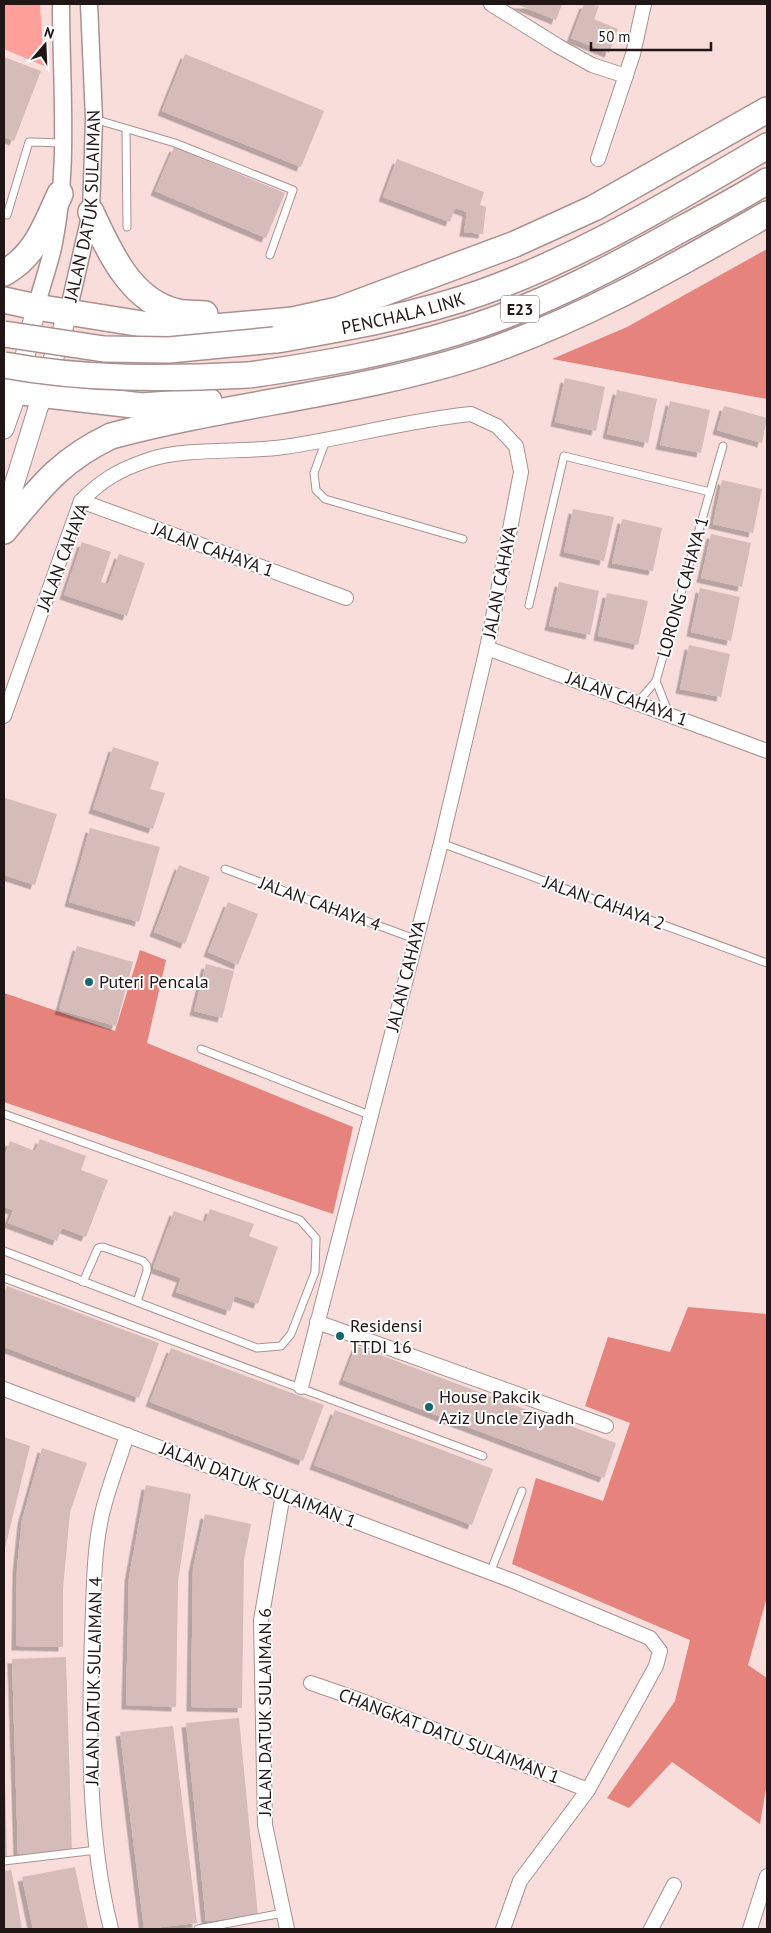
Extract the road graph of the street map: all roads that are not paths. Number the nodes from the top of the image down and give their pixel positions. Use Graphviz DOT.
graph roads {
  1 [pos="61,4"];
  2 [pos="89,4"];
  3 [pos="491,4"];
  4 [pos="644,4"];
  5 [pos="626,76"];
  6 [pos="767,110"];
  7 [pos="94,119"];
  8 [pos="126,130"];
  9 [pos="63,143"];
  10 [pos="767,146"];
  11 [pos="598,159"];
  12 [pos="767,181"];
  13 [pos="60,194"];
  14 [pos="91,212"];
  15 [pos="767,214"];
  16 [pos="7,215"];
  17 [pos="126,227"];
  18 [pos="270,255"];
  19 [pos="4,273"];
  20 [pos="436,274"];
  21 [pos="4,300"];
  22 [pos="36,307"];
  23 [pos="68,312"];
  24 [pos="161,327"];
  25 [pos="4,334"];
  26 [pos="4,365"];
  27 [pos="10,391"];
  28 [pos="326,393"];
  29 [pos="42,395"];
  30 [pos="142,406"];
  31 [pos="4,429"];
  32 [pos="326,440"];
  33 [pos="722,446"];
  34 [pos="710,492"];
  35 [pos="81,501"];
  36 [pos="4,518"];
  37 [pos="4,531"];
  38 [pos="463,539"];
  39 [pos="346,598"];
  40 [pos="529,606"];
  41 [pos="487,648"];
  42 [pos="656,681"];
  43 [pos="637,703"];
  44 [pos="669,714"];
  45 [pos="4,716"];
  46 [pos="767,751"];
  47 [pos="441,842"];
  48 [pos="225,869"];
  49 [pos="416,938"];
  50 [pos="767,963"];
  51 [pos="201,1050"];
  52 [pos="4,1114"];
  53 [pos="372,1116"];
  54 [pos="4,1252"];
  55 [pos="4,1278"];
  56 [pos="83,1282"];
  57 [pos="137,1302"];
  58 [pos="318,1322"];
  59 [pos="301,1387"];
  60 [pos="4,1389"];
  61 [pos="606,1426"];
  62 [pos="128,1435"];
  63 [pos="483,1456"];
  64 [pos="522,1491"];
  65 [pos="283,1494"];
  66 [pos="490,1573"];
  67 [pos="311,1683"];
  68 [pos="588,1790"];
  69 [pos="97,1850"];
  70 [pos="4,1861"];
  71 [pos="767,1876"];
  72 [pos="674,1885"];
  73 [pos="283,1913"];
  74 [pos="111,1929"];
  75 [pos="198,1929"];
  76 [pos="287,1929"];
  77 [pos="503,1929"];
  78 [pos="651,1929"];
  79 [pos="750,1929"];
  1 -- 9 [label="street, JALAN DATUK SULAIMAN"];
  2 -- 7 [label="street, JALAN DATUK SULAIMAN"];
  3 -- 5 [label="street"];
  4 -- 5 [label="street"];
  5 -- 11 [label="street"];
  6 -- 20 [label="highway"];
  7 -- 8 [label="lane"];
  7 -- 14 [label="street, JALAN DATUK SULAIMAN"];
  8 -- 17 [label="lane"];
  8 -- 18 [label="lane"];
  9 -- 13 [label="street, JALAN DATUK SULAIMAN"];
  9 -- 16 [label="lane"];
  10 -- 25 [label="highway, PENCHALA LINK / E23, bridge"];
  12 -- 26 [label="highway, PENCHALA LINK / E23, bridge"];
  13 -- 19 [label="highway"];
  13 -- 22 [label="street, JALAN DATUK SULAIMAN"];
  14 -- 20 [label="highway"];
  14 -- 23 [label="street, JALAN DATUK SULAIMAN"];
  15 -- 28 [label="highway"];
  20 -- 24 [label="highway"];
  21 -- 22 [label="highway"];
  22 -- 23 [label="highway"];
  22 -- 27 [label="main road, JALAN DATUK SULAIMAN"];
  23 -- 24 [label="highway"];
  23 -- 29 [label="main road, JALAN DATUK SULAIMAN"];
  24 -- 30 [label="highway"];
  27 -- 29 [label="highway"];
  27 -- 31 [label="main road, JALAN DATUK SULAIMAN"];
  28 -- 30 [label="highway"];
  28 -- 37 [label="highway"];
  29 -- 30 [label="highway"];
  29 -- 36 [label="main road, JALAN DATUK SULAIMAN"];
  32 -- 35 [label="street, JALAN CAHAYA"];
  32 -- 38 [label="lane"];
  32 -- 41 [label="street, JALAN CAHAYA"];
  33 -- 34 [label="lane, LORONG CAHAYA 1"];
  34 -- 40 [label="lane, LORONG CAHAYA 1"];
  34 -- 42 [label="lane, LORONG CAHAYA 1"];
  35 -- 39 [label="street, JALAN CAHAYA 1"];
  35 -- 45 [label="street, JALAN CAHAYA"];
  41 -- 43 [label="street, JALAN CAHAYA 1"];
  41 -- 47 [label="street, JALAN CAHAYA"];
  42 -- 43 [label="lane, LORONG CAHAYA 1"];
  42 -- 44 [label="lane, LORONG CAHAYA 1"];
  43 -- 44 [label="street, JALAN CAHAYA 1"];
  44 -- 46 [label="street, JALAN CAHAYA 1"];
  47 -- 49 [label="street, JALAN CAHAYA"];
  47 -- 50 [label="lane, JALAN CAHAYA 2"];
  48 -- 49 [label="lane, JALAN CAHAYA 4"];
  49 -- 53 [label="street, JALAN CAHAYA"];
  51 -- 53 [label="lane"];
  52 -- 57 [label="lane"];
  53 -- 58 [label="street, JALAN CAHAYA"];
  54 -- 56 [label="lane"];
  55 -- 59 [label="lane"];
  56 -- 57 [label="lane"];
  56 -- 57 [label="lane"];
  58 -- 59 [label="street, JALAN CAHAYA"];
  58 -- 61 [label="street"];
  59 -- 63 [label="lane"];
  60 -- 62 [label="street, JALAN DATUK SULAIMAN 1"];
  62 -- 65 [label="street, JALAN DATUK SULAIMAN 1"];
  62 -- 69 [label="street, JALAN DATUK SULAIMAN 4"];
  64 -- 66 [label="lane"];
  65 -- 66 [label="street, JALAN DATUK SULAIMAN 1"];
  65 -- 73 [label="street, JALAN DATUK SULAIMAN 6"];
  66 -- 68 [label="street, JALAN DATUK SULAIMAN 1"];
  67 -- 68 [label="street, CHANGKAT DATU SULAIMAN 1"];
  68 -- 77 [label="street"];
  69 -- 70 [label="lane"];
  69 -- 74 [label="street, JALAN DATUK SULAIMAN 4"];
  71 -- 79 [label="street"];
  72 -- 78 [label="street"];
  73 -- 75 [label="lane"];
  73 -- 76 [label="street, JALAN DATUK SULAIMAN 6"];
}
